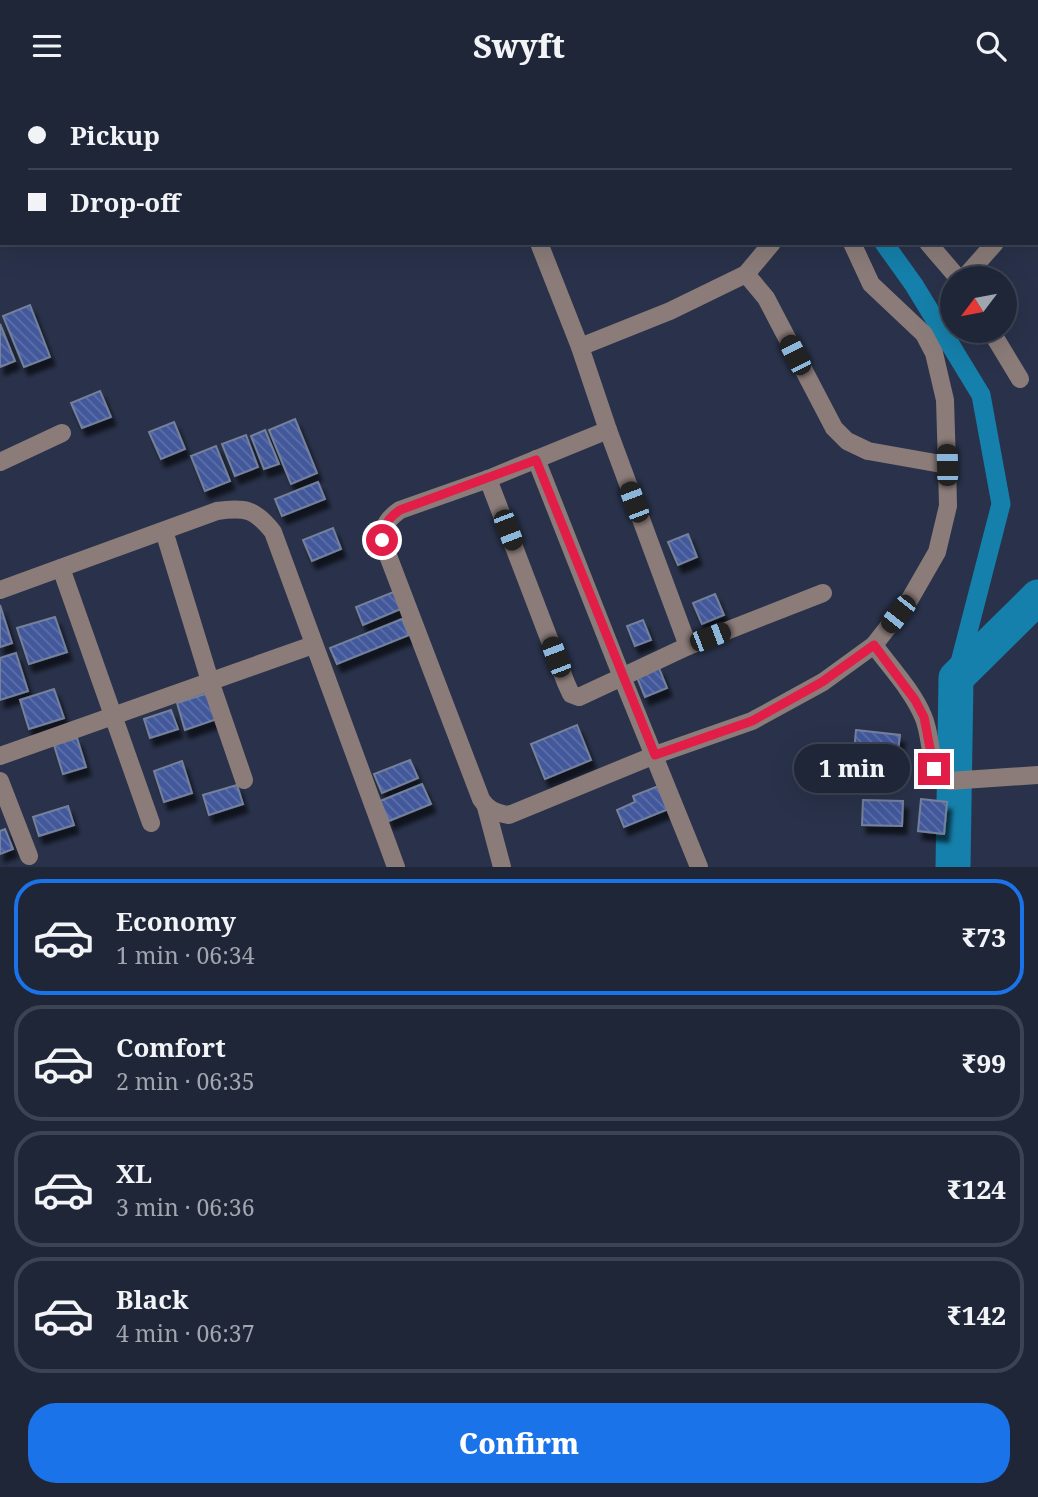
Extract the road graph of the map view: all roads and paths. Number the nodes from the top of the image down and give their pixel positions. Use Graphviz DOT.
graph roads {
  1 [pos="540,245"];
  2 [pos="770,245"];
  3 [pos="853,245"];
  4 [pos="931,245"];
  5 [pos="993,245"];
  6 [pos="948,266"];
  7 [pos="975,266"];
  8 [pos="746,274"];
  9 [pos="998,343"];
  10 [pos="580,347"];
  11 [pos="1020,379"];
  12 [pos="608,430"];
  13 [pos="62,433"];
  14 [pos="536,460"];
  15 [pos="0,462"];
  16 [pos="947,465"];
  17 [pos="488,479"];
  18 [pos="164,530"];
  19 [pos="61,568"];
  20 [pos="0,590"];
  21 [pos="823,593"];
  22 [pos="313,645"];
  23 [pos="874,645"];
  24 [pos="688,646"];
  25 [pos="622,677"];
  26 [pos="210,681"];
  27 [pos="114,716"];
  28 [pos="655,755"];
  29 [pos="0,756"];
  30 [pos="1038,775"];
  31 [pos="244,780"];
  32 [pos="0,781"];
  33 [pos="486,807"];
  34 [pos="151,823"];
  35 [pos="29,856"];
  36 [pos="396,867"];
  37 [pos="502,867"];
  38 [pos="699,867"];
  1 -- 10 [label="street"];
  2 -- 8 [label="street"];
  3 -- 16 [label="street"];
  4 -- 6 [label="street"];
  5 -- 7 [label="street"];
  8 -- 10 [label="street"];
  8 -- 16 [label="street"];
  9 -- 11 [label="street"];
  10 -- 12 [label="street"];
  12 -- 14 [label="street"];
  12 -- 24 [label="street"];
  13 -- 15 [label="street"];
  14 -- 17 [label="street"];
  14 -- 25 [label="street"];
  16 -- 23 [label="street"];
  17 -- 25 [label="street"];
  17 -- 33 [label="street"];
  18 -- 19 [label="street"];
  18 -- 22 [label="street"];
  18 -- 26 [label="street"];
  19 -- 20 [label="street"];
  19 -- 27 [label="street"];
  21 -- 24 [label="street"];
  22 -- 26 [label="street"];
  22 -- 36 [label="street"];
  23 -- 28 [label="street"];
  23 -- 30 [label="street"];
  24 -- 25 [label="street"];
  25 -- 28 [label="street"];
  26 -- 27 [label="street"];
  26 -- 31 [label="street"];
  27 -- 29 [label="street"];
  27 -- 34 [label="street"];
  28 -- 33 [label="street"];
  28 -- 38 [label="street"];
  32 -- 35 [label="street"];
  33 -- 37 [label="street"];
}
